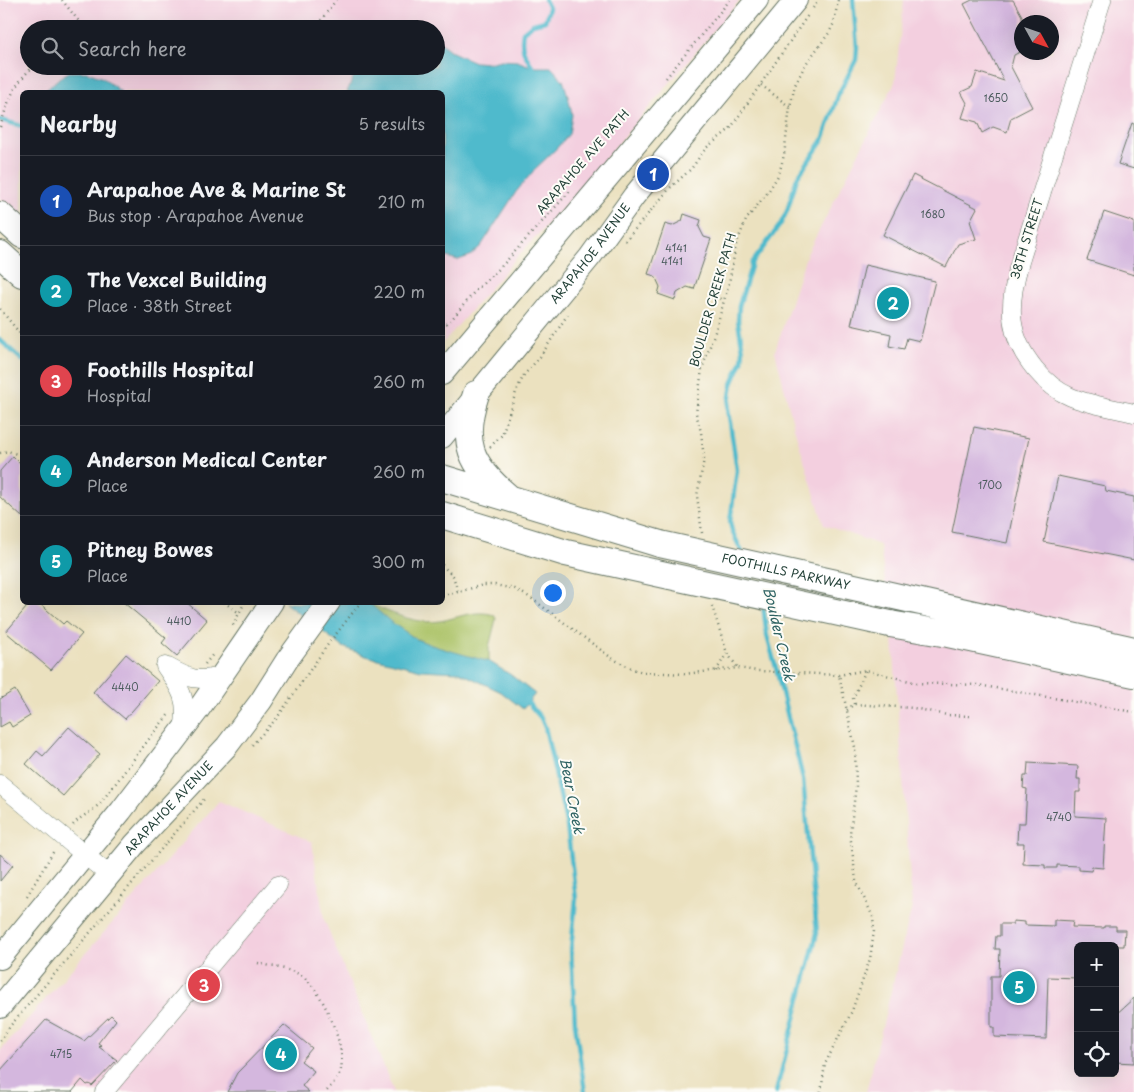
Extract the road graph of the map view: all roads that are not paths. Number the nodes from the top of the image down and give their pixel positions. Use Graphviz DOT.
graph roads {
  1 [pos="757,0"];
  2 [pos="796,0"];
  3 [pos="1102,0"];
  4 [pos="0,215"];
  5 [pos="20,232"];
  6 [pos="0,254"];
  7 [pos="20,272"];
  8 [pos="445,370"];
  9 [pos="476,394"];
  10 [pos="1134,412"];
  11 [pos="445,433"];
  12 [pos="445,479"];
  13 [pos="510,499"];
  14 [pos="445,516"];
  15 [pos="483,528"];
  16 [pos="445,532"];
  17 [pos="270,605"];
  18 [pos="327,605"];
  19 [pos="1134,650"];
  20 [pos="1134,674"];
  21 [pos="222,676"];
  22 [pos="183,729"];
  23 [pos="0,784"];
  24 [pos="86,855"];
  25 [pos="109,875"];
  26 [pos="278,885"];
  27 [pos="0,958"];
  28 [pos="0,1006"];
  29 [pos="104,1092"];
  1 -- 8 [label="main road"];
  2 -- 9 [label="main road, ARAPAHOE AVENUE"];
  3 -- 10 [label="street, 38TH STREET"];
  4 -- 5 [label="highway"];
  6 -- 7 [label="highway"];
  9 -- 11 [label="main road, ARAPAHOE AVENUE"];
  9 -- 13 [label="highway"];
  12 -- 13 [label="highway, FOOTHILLS PARKWAY"];
  13 -- 19 [label="highway, FOOTHILLS PARKWAY, bridge"];
  14 -- 15 [label="highway"];
  15 -- 16 [label="highway"];
  15 -- 20 [label="highway, bridge"];
  17 -- 21 [label="main road"];
  18 -- 25 [label="main road, ARAPAHOE AVENUE"];
  21 -- 22 [label="main road"];
  21 -- 22 [label="street"];
  22 -- 24 [label="main road"];
  23 -- 24 [label="street"];
  24 -- 25 [label="street"];
  24 -- 27 [label="main road"];
  25 -- 28 [label="main road, ARAPAHOE AVENUE"];
  26 -- 29 [label="street"];
}
